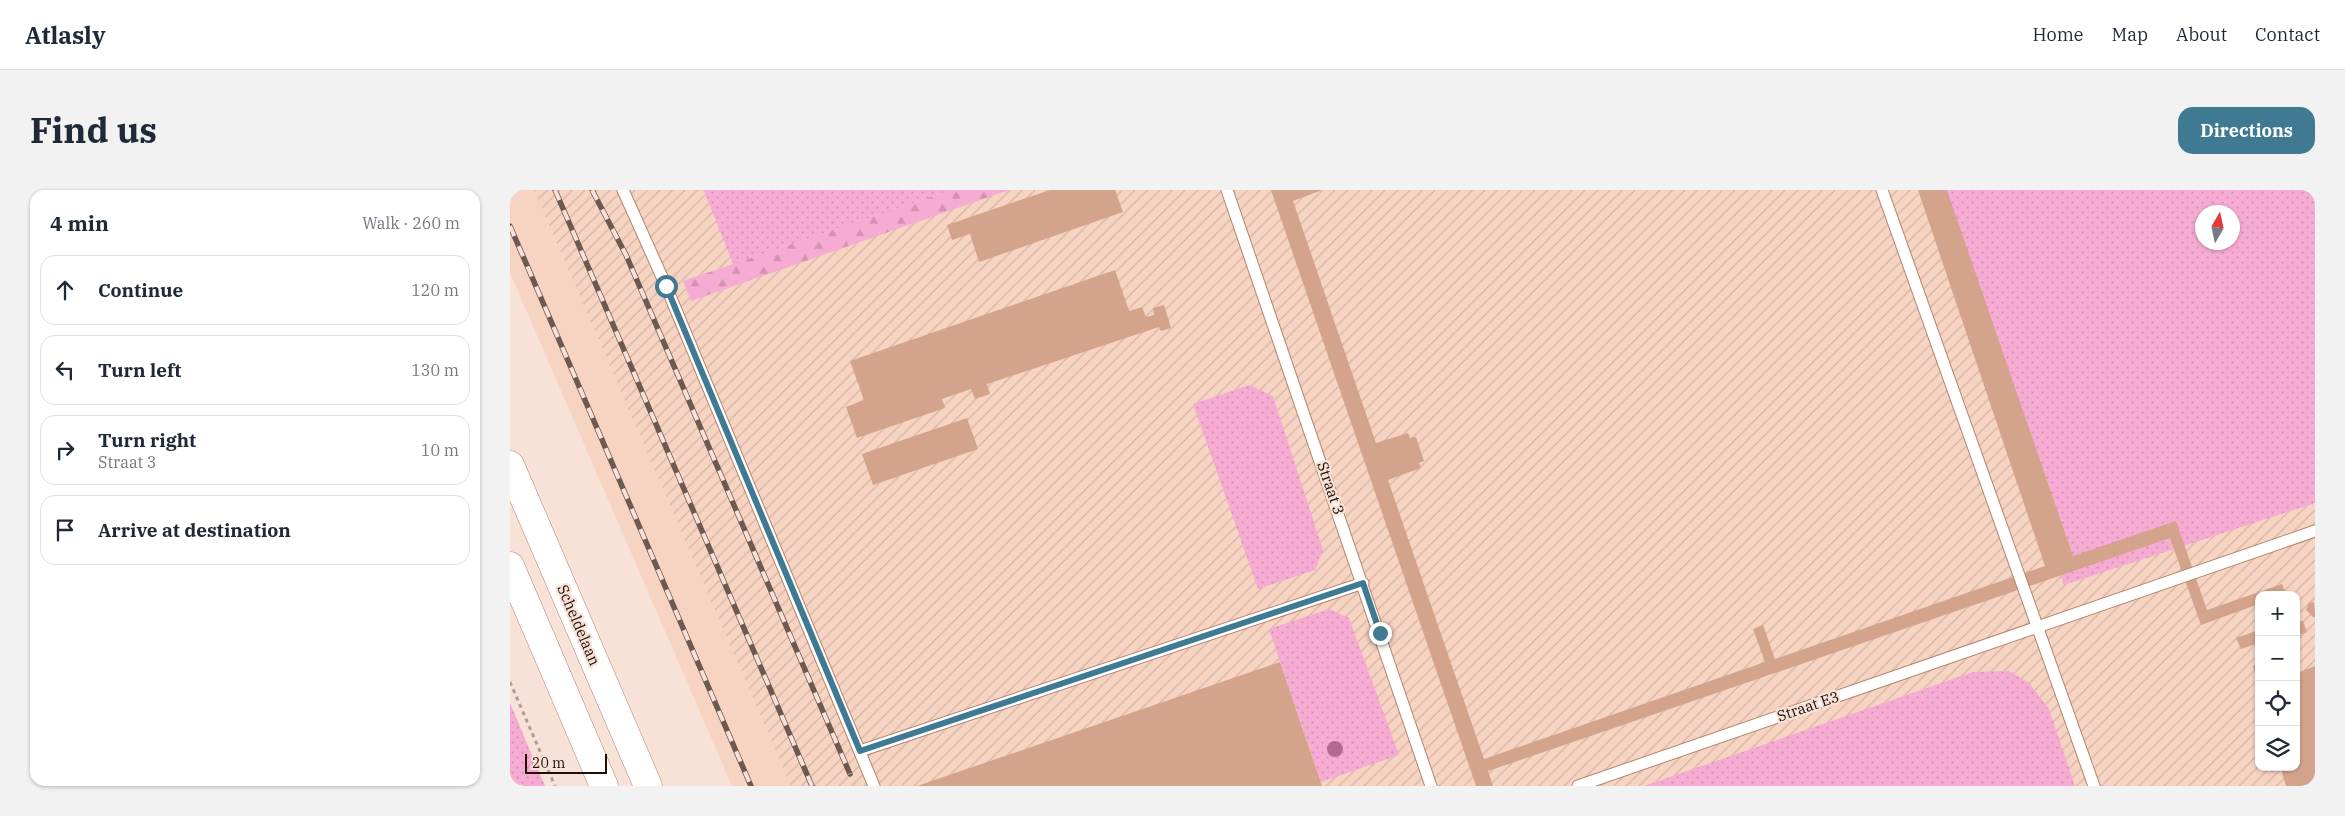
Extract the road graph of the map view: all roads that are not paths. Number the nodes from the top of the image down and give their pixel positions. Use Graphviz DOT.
graph roads {
  1 [pos="623,190"];
  2 [pos="1227,190"];
  3 [pos="1882,190"];
  4 [pos="510,465"];
  5 [pos="2315,531"];
  6 [pos="510,566"];
  7 [pos="1363,583"];
  8 [pos="2038,626"];
  9 [pos="860,751"];
  10 [pos="604,786"];
  11 [pos="648,786"];
  12 [pos="874,786"];
  13 [pos="1431,786"];
  14 [pos="1578,786"];
  15 [pos="2094,786"];
  1 -- 9 [label="lane"];
  2 -- 7 [label="lane, Straat 3"];
  3 -- 8 [label="lane"];
  4 -- 11 [label="main road, Scheldelaan"];
  5 -- 8 [label="lane, Straat E3"];
  6 -- 10 [label="main road"];
  7 -- 9 [label="lane"];
  7 -- 13 [label="lane, Straat 3"];
  8 -- 14 [label="lane, Straat E3"];
  8 -- 15 [label="lane"];
  9 -- 12 [label="lane"];
}
